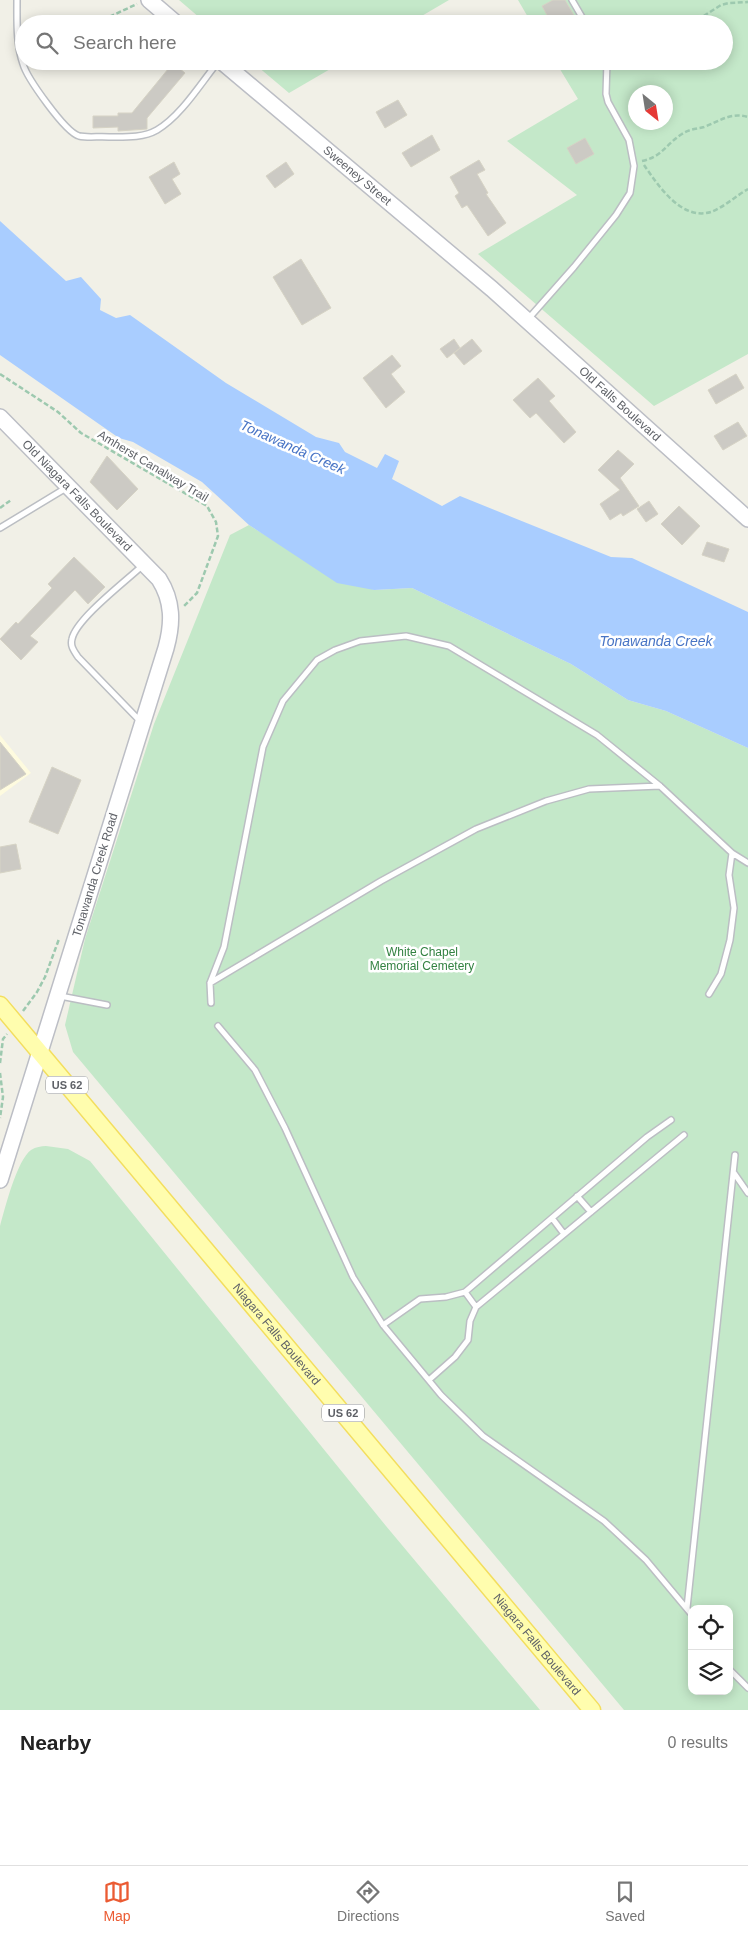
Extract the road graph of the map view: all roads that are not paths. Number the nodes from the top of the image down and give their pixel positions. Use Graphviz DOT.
graph roads {
  1 [pos="17,0"];
  2 [pos="572,0"];
  3 [pos="144,1"];
  4 [pos="18,15"];
  5 [pos="164,15"];
  6 [pos="581,15"];
  7 [pos="25,70"];
  8 [pos="213,70"];
  9 [pos="231,70"];
  10 [pos="607,70"];
  11 [pos="492,289"];
  12 [pos="526,321"];
  13 [pos="0,417"];
  14 [pos="68,486"];
  15 [pos="748,519"];
  16 [pos="0,528"];
  17 [pos="149,568"];
  18 [pos="142,723"];
  19 [pos="660,786"];
  20 [pos="732,853"];
  21 [pos="748,863"];
  22 [pos="210,983"];
  23 [pos="710,994"];
  24 [pos="57,996"];
  25 [pos="211,1004"];
  26 [pos="0,1005"];
  27 [pos="107,1005"];
  28 [pos="218,1026"];
  29 [pos="40,1053"];
  30 [pos="670,1120"];
  31 [pos="684,1135"];
  32 [pos="735,1155"];
  33 [pos="733,1173"];
  34 [pos="0,1180"];
  35 [pos="748,1193"];
  36 [pos="577,1196"];
  37 [pos="591,1212"];
  38 [pos="552,1218"];
  39 [pos="564,1234"];
  40 [pos="464,1292"];
  41 [pos="476,1307"];
  42 [pos="383,1326"];
  43 [pos="429,1380"];
  44 [pos="687,1608"];
  45 [pos="733,1672"];
  46 [pos="748,1688"];
  47 [pos="592,1710"];
  1 -- 4 [label="lane"];
  2 -- 6 [label="lane"];
  3 -- 5 [label="street"];
  7 -- 8 [label="lane"];
  9 -- 11 [label="street, Sweeney Street"];
  10 -- 12 [label="lane"];
  11 -- 12 [label="street, Old Falls Boulevard"];
  12 -- 15 [label="street, Old Falls Boulevard"];
  13 -- 14 [label="street, Old Niagara Falls Boulevard"];
  14 -- 16 [label="lane"];
  14 -- 17 [label="street, Old Niagara Falls Boulevard"];
  17 -- 18 [label="street, Tonawanda Creek Road"];
  17 -- 18 [label="lane"];
  18 -- 24 [label="street, Tonawanda Creek Road"];
  19 -- 20 [label="lane"];
  19 -- 22 [label="lane"];
  19 -- 22 [label="lane"];
  20 -- 21 [label="lane"];
  20 -- 23 [label="lane"];
  22 -- 25 [label="lane"];
  24 -- 27 [label="lane"];
  24 -- 29 [label="street, Tonawanda Creek Road"];
  26 -- 29 [label="main road, Niagara Falls Boulevard / US 62"];
  28 -- 42 [label="lane"];
  29 -- 34 [label="street, Tonawanda Creek Road"];
  29 -- 47 [label="main road, Niagara Falls Boulevard / US 62"];
  30 -- 36 [label="lane"];
  31 -- 37 [label="lane"];
  32 -- 33 [label="lane"];
  33 -- 35 [label="lane"];
  33 -- 44 [label="lane"];
  36 -- 37 [label="lane"];
  36 -- 38 [label="lane"];
  37 -- 39 [label="lane"];
  38 -- 39 [label="lane"];
  38 -- 40 [label="lane"];
  39 -- 41 [label="lane"];
  40 -- 41 [label="lane"];
  40 -- 42 [label="lane"];
  41 -- 43 [label="lane"];
  42 -- 43 [label="lane"];
  43 -- 44 [label="lane"];
  45 -- 46 [label="lane"];
}
